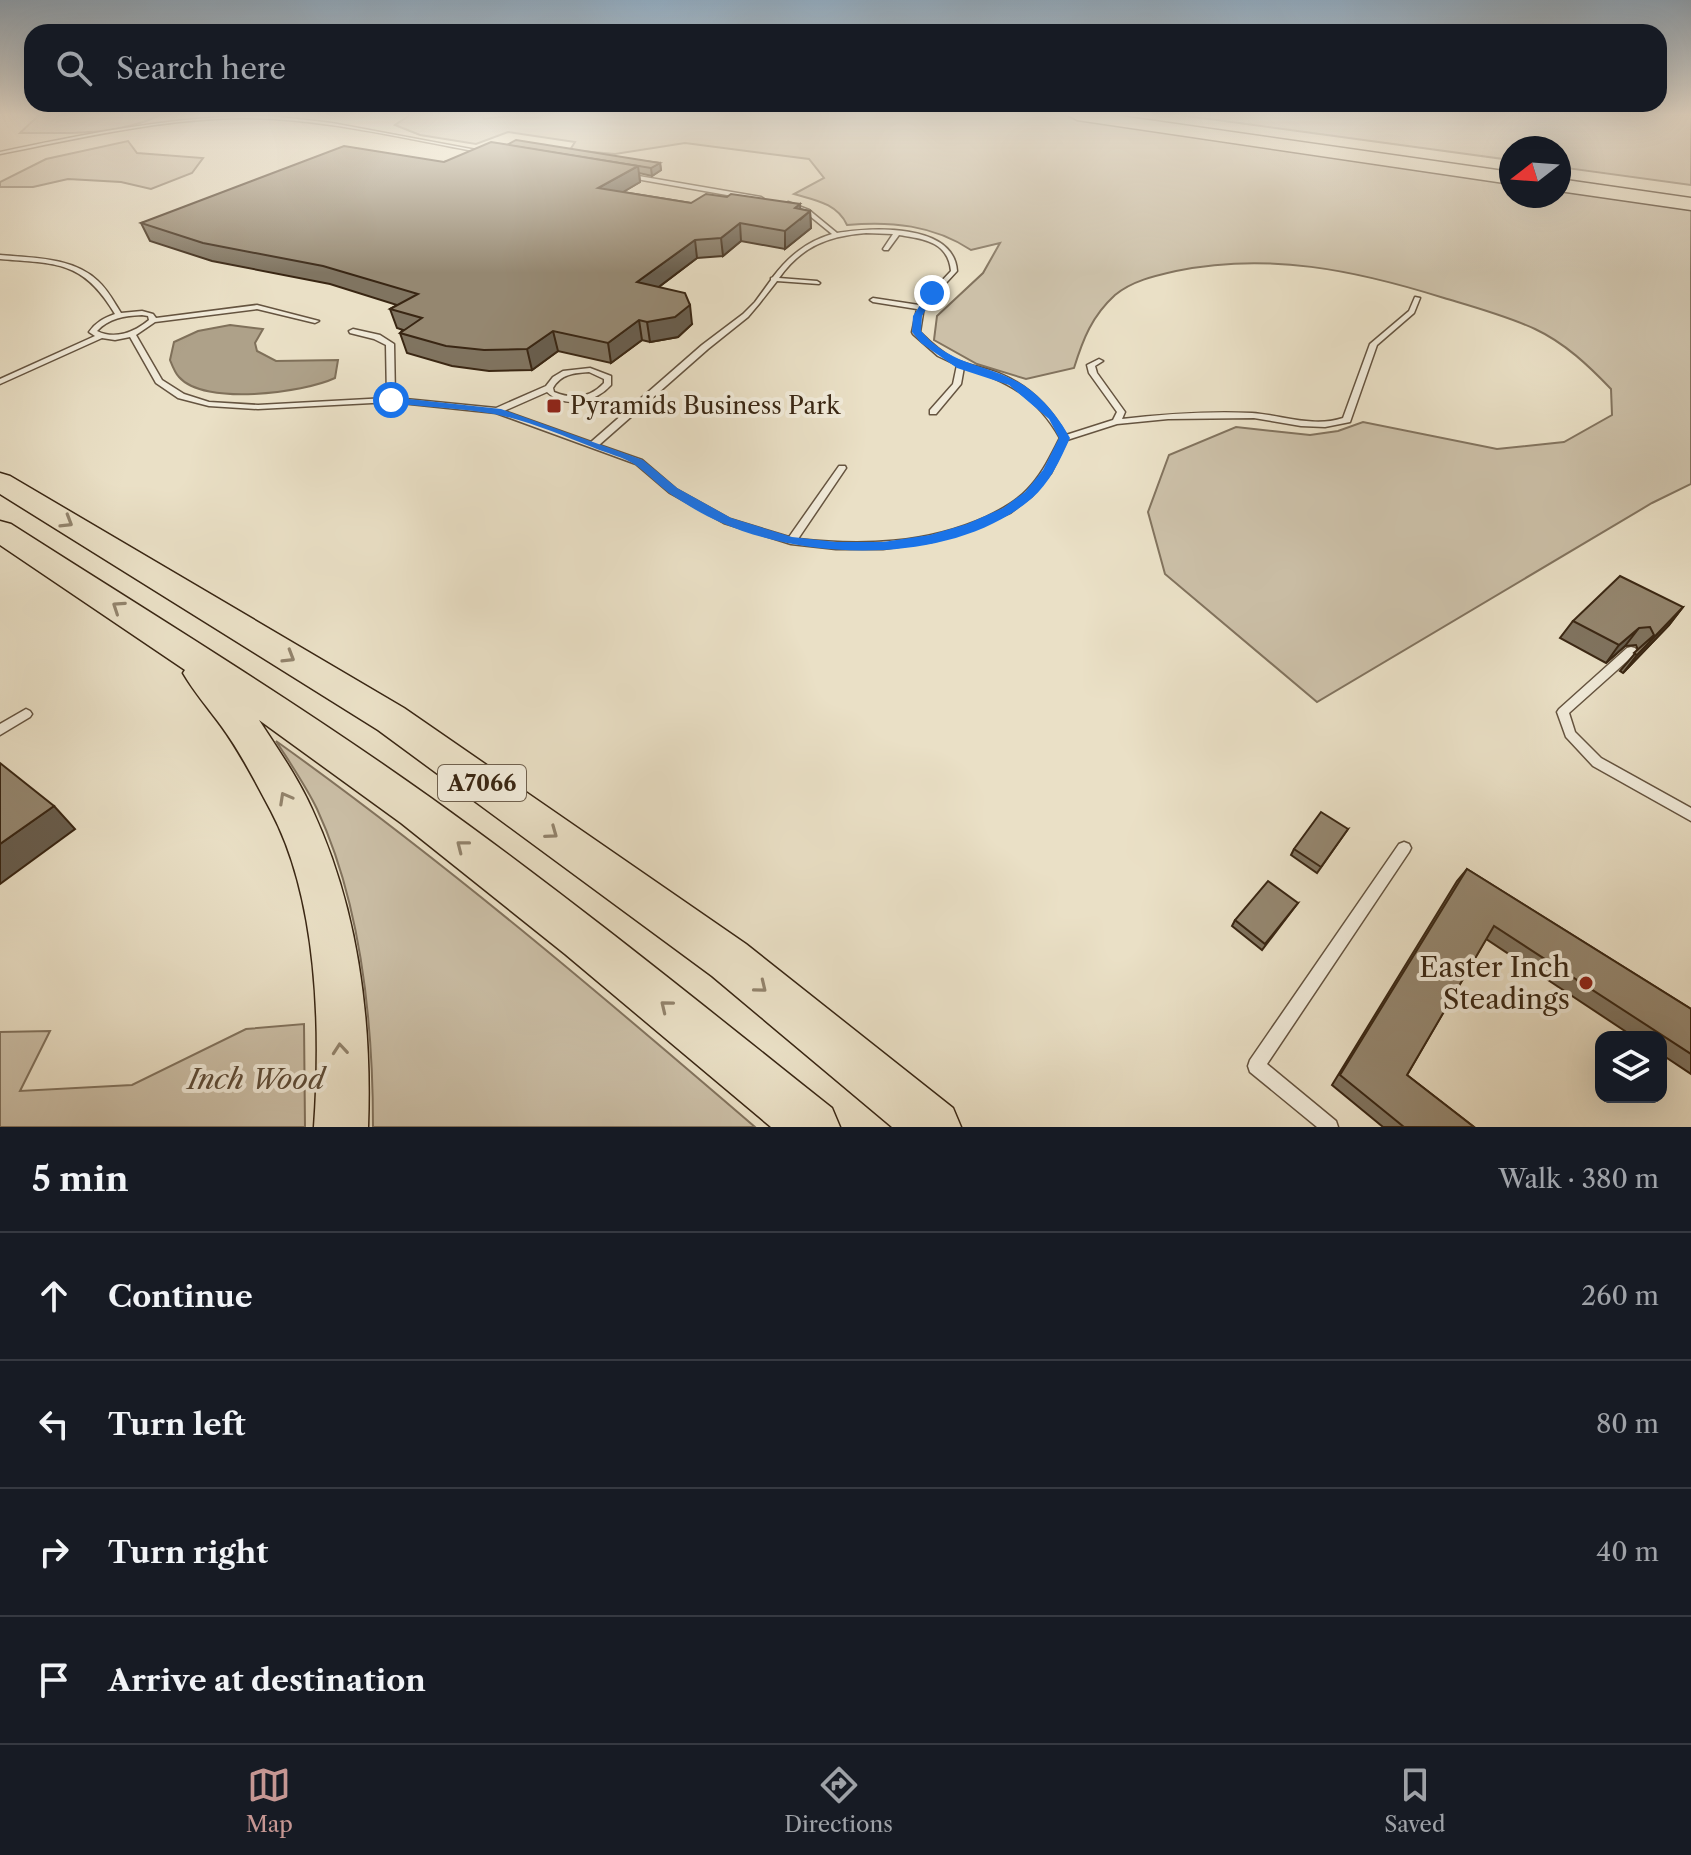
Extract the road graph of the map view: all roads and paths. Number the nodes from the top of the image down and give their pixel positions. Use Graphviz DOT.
graph roads {
  1 [pos="1439,168"];
  2 [pos="615,174"];
  3 [pos="1499,176"];
  4 [pos="1571,178"];
  5 [pos="1571,187"];
  6 [pos="1691,194"];
  7 [pos="767,200"];
  8 [pos="783,202"];
  9 [pos="1691,204"];
  10 [pos="898,232"];
  11 [pos="836,235"];
  12 [pos="886,249"];
  13 [pos="0,257"];
  14 [pos="773,279"];
  15 [pos="817,283"];
  16 [pos="1417,298"];
  17 [pos="873,300"];
  18 [pos="921,307"];
  19 [pos="119,315"];
  20 [pos="153,320"];
  21 [pos="315,321"];
  22 [pos="353,331"];
  23 [pos="132,334"];
  24 [pos="99,337"];
  25 [pos="1099,361"];
  26 [pos="960,366"];
  27 [pos="0,382"];
  28 [pos="549,388"];
  29 [pos="391,400"];
  30 [pos="497,411"];
  31 [pos="933,412"];
  32 [pos="1116,422"];
  33 [pos="1064,438"];
  34 [pos="594,444"];
  35 [pos="842,468"];
  36 [pos="0,482"];
  37 [pos="0,531"];
  38 [pos="791,541"];
  39 [pos="183,651"];
  40 [pos="1631,651"];
  41 [pos="26,714"];
  42 [pos="0,730"];
  43 [pos="1691,815"];
  44 [pos="1404,848"];
  45 [pos="341,1127"];
  46 [pos="813,1127"];
  47 [pos="934,1127"];
  48 [pos="1330,1127"];
  1 -- 3 [label="highway"];
  2 -- 7 [label="lane"];
  4 -- 6 [label="highway"];
  5 -- 9 [label="highway"];
  8 -- 11 [label="lane"];
  10 -- 11 [label="lane"];
  10 -- 12 [label="lane"];
  10 -- 18 [label="lane"];
  11 -- 14 [label="lane"];
  13 -- 19 [label="lane"];
  14 -- 15 [label="lane"];
  14 -- 34 [label="lane"];
  16 -- 32 [label="lane"];
  17 -- 18 [label="lane"];
  18 -- 26 [label="lane"];
  19 -- 20 [label="lane"];
  19 -- 24 [label="lane"];
  20 -- 21 [label="lane"];
  20 -- 23 [label="lane"];
  22 -- 29 [label="lane"];
  23 -- 24 [label="lane"];
  23 -- 29 [label="lane"];
  24 -- 27 [label="lane"];
  25 -- 32 [label="lane"];
  26 -- 31 [label="lane"];
  26 -- 33 [label="lane"];
  28 -- 28 [label="lane"];
  28 -- 30 [label="lane"];
  29 -- 30 [label="lane"];
  30 -- 34 [label="lane"];
  32 -- 33 [label="lane"];
  33 -- 38 [label="lane"];
  34 -- 38 [label="lane"];
  35 -- 38 [label="lane"];
  36 -- 47 [label="main road, A7066, one-way"];
  39 -- 37 [label="main road, A7066, one-way"];
  45 -- 39 [label="main road, A7066, one-way"];
  46 -- 39 [label="main road, A7066, one-way"];
  40 -- 43 [label="lane"];
  41 -- 42 [label="lane"];
  44 -- 48 [label="lane"];
}
